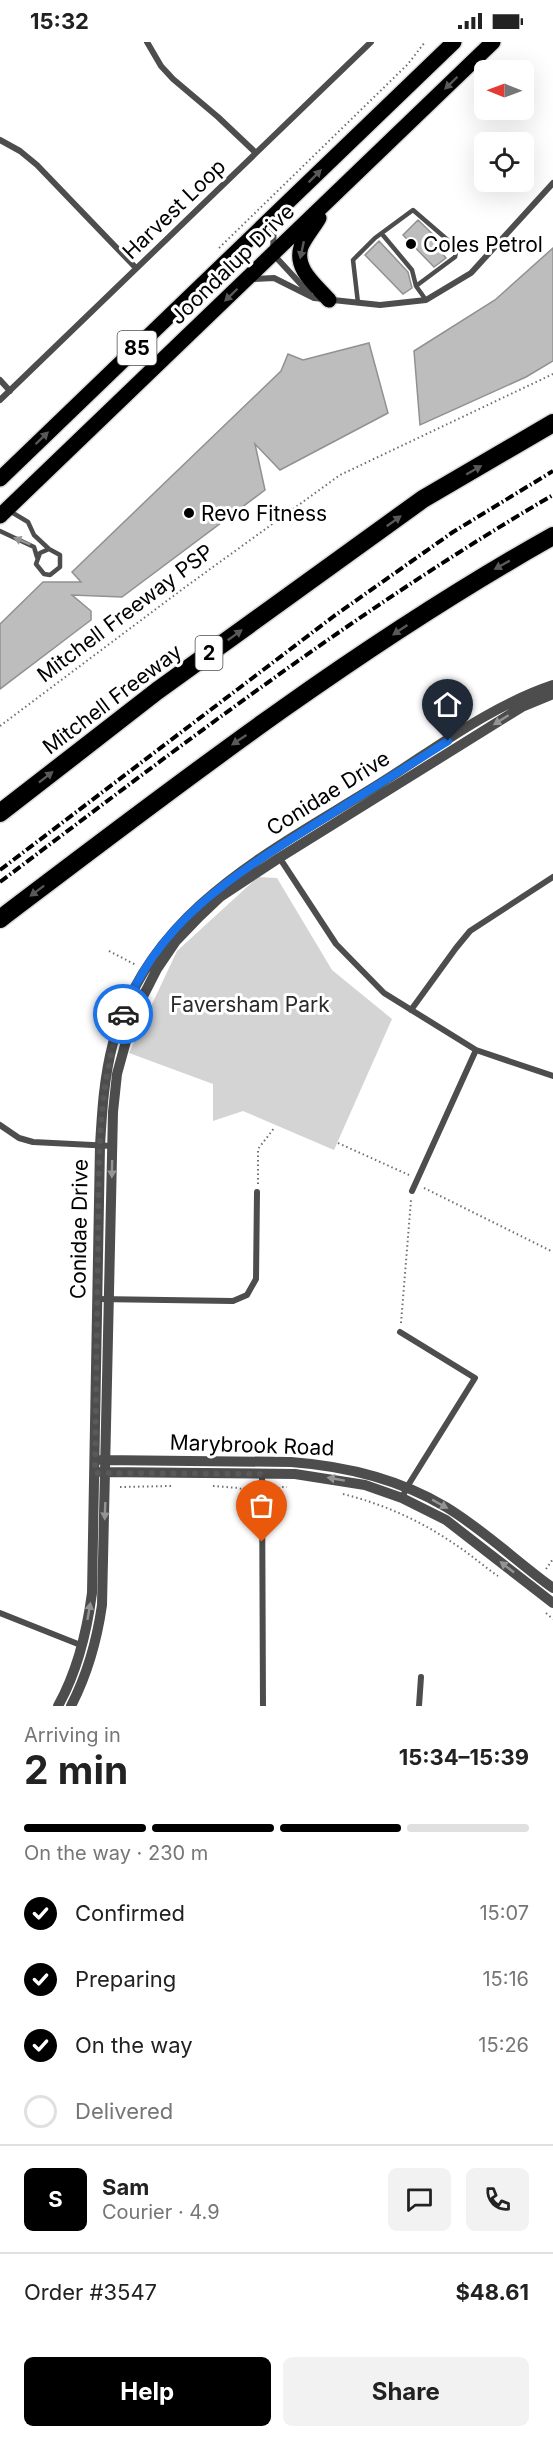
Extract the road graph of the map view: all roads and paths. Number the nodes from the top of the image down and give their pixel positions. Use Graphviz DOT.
graph roads {
  1 [pos="147,42"];
  2 [pos="371,42"];
  3 [pos="454,42"];
  4 [pos="493,42"];
  5 [pos="0,140"];
  6 [pos="256,153"];
  7 [pos="551,185"];
  8 [pos="330,200"];
  9 [pos="274,218"];
  10 [pos="382,234"];
  11 [pos="273,254"];
  12 [pos="136,268"];
  13 [pos="247,279"];
  14 [pos="416,286"];
  15 [pos="321,299"];
  16 [pos="426,300"];
  17 [pos="358,303"];
  18 [pos="553,374"];
  19 [pos="0,380"];
  20 [pos="9,391"];
  21 [pos="0,400"];
  22 [pos="553,423"];
  23 [pos="0,478"];
  24 [pos="2,511"];
  25 [pos="0,531"];
  26 [pos="553,536"];
  27 [pos="49,549"];
  28 [pos="37,557"];
  29 [pos="553,685"];
  30 [pos="553,694"];
  31 [pos="0,726"];
  32 [pos="0,813"];
  33 [pos="277,854"];
  34 [pos="553,877"];
  35 [pos="0,919"];
  36 [pos="109,951"];
  37 [pos="145,969"];
  38 [pos="411,1010"];
  39 [pos="476,1050"];
  40 [pos="553,1076"];
  41 [pos="0,1125"];
  42 [pos="275,1127"];
  43 [pos="338,1143"];
  44 [pos="100,1146"];
  45 [pos="112,1146"];
  46 [pos="416,1181"];
  47 [pos="412,1191"];
  48 [pos="257,1192"];
  49 [pos="553,1252"];
  50 [pos="97,1299"];
  51 [pos="109,1299"];
  52 [pos="400,1332"];
  53 [pos="262,1461"];
  54 [pos="101,1466"];
  55 [pos="121,1472"];
  56 [pos="262,1474"];
  57 [pos="176,1485"];
  58 [pos="205,1486"];
  59 [pos="292,1486"];
  60 [pos="120,1487"];
  61 [pos="407,1487"];
  62 [pos="115,1491"];
  63 [pos="335,1492"];
  64 [pos="262,1495"];
  65 [pos="402,1498"];
  66 [pos="502,1579"];
  67 [pos="551,1581"];
  68 [pos="539,1592"];
  69 [pos="552,1600"];
  70 [pos="0,1613"];
  71 [pos="81,1646"];
  72 [pos="93,1649"];
  73 [pos="421,1677"];
  74 [pos="58,1706"];
  75 [pos="71,1706"];
  76 [pos="263,1706"];
  77 [pos="419,1706"];
  1 -- 6 [label="street"];
  2 -- 6 [label="street, Harvest Loop"];
  9 -- 3 [label="main road, Joondalup Drive / 85, one-way"];
  4 -- 8 [label="main road, Joondalup Drive / 85, one-way"];
  5 -- 12 [label="street"];
  6 -- 12 [label="street, Harvest Loop"];
  7 -- 16 [label="street"];
  8 -- 11 [label="main road, Joondalup Drive / 85"];
  8 -- 15 [label="main road, one-way"];
  9 -- 11 [label="street"];
  23 -- 9 [label="main road, Joondalup Drive / 85, one-way"];
  10 -- 14 [label="lane"];
  10 -- 14 [label="lane"];
  10 -- 17 [label="lane"];
  11 -- 13 [label="main road, Joondalup Drive / 85"];
  11 -- 15 [label="street"];
  12 -- 20 [label="street, Harvest Loop"];
  13 -- 15 [label="street"];
  13 -- 24 [label="main road, Joondalup Drive / 85, one-way"];
  14 -- 16 [label="lane"];
  15 -- 17 [label="street"];
  16 -- 17 [label="street"];
  18 -- 31 [label="path, Mitchell Freeway PSP"];
  19 -- 20 [label="street"];
  20 -- 21 [label="street, Harvest Loop"];
  32 -- 22 [label="highway, Mitchell Freeway / 2, one-way"];
  24 -- 27 [label="lane"];
  28 -- 25 [label="lane, one-way"];
  26 -- 35 [label="highway, one-way"];
  27 -- 28 [label="lane"];
  27 -- 28 [label="lane"];
  29 -- 33 [label="street, Conidae Drive"];
  30 -- 33 [label="street, Conidae Drive, one-way"];
  33 -- 37 [label="street, Conidae Drive"];
  33 -- 38 [label="street"];
  33 -- 45 [label="street, Conidae Drive"];
  34 -- 38 [label="street"];
  36 -- 37 [label="path"];
  37 -- 44 [label="street, Conidae Drive"];
  38 -- 39 [label="street"];
  39 -- 40 [label="street"];
  39 -- 46 [label="street"];
  41 -- 44 [label="street"];
  42 -- 48 [label="path"];
  43 -- 46 [label="path"];
  44 -- 45 [label="street"];
  44 -- 50 [label="street, Conidae Drive"];
  45 -- 51 [label="street, Conidae Drive, one-way"];
  46 -- 47 [label="street"];
  46 -- 49 [label="path"];
  47 -- 52 [label="path"];
  48 -- 51 [label="street"];
  50 -- 51 [label="street"];
  50 -- 54 [label="street, Conidae Drive"];
  51 -- 54 [label="street, Conidae Drive"];
  52 -- 61 [label="street"];
  53 -- 54 [label="street, Marybrook Road"];
  53 -- 56 [label="street"];
  53 -- 61 [label="street, Marybrook Road"];
  54 -- 55 [label="street, Marybrook Road"];
  71 -- 54 [label="street, Conidae Drive, one-way"];
  54 -- 72 [label="street, Conidae Drive, one-way"];
  55 -- 56 [label="street, Marybrook Road"];
  55 -- 60 [label="path"];
  56 -- 64 [label="street"];
  65 -- 56 [label="street, Marybrook Road, one-way"];
  57 -- 60 [label="path"];
  58 -- 64 [label="path"];
  59 -- 64 [label="path"];
  60 -- 62 [label="path"];
  61 -- 65 [label="street"];
  61 -- 67 [label="street, Marybrook Road, one-way"];
  63 -- 66 [label="path"];
  64 -- 76 [label="street"];
  68 -- 65 [label="street, Marybrook Road, one-way"];
  67 -- 68 [label="street"];
  68 -- 69 [label="street, Marybrook Road"];
  70 -- 71 [label="street"];
  71 -- 72 [label="street"];
  71 -- 74 [label="street, Conidae Drive"];
  72 -- 75 [label="street, Conidae Drive"];
  73 -- 77 [label="street"];
}
